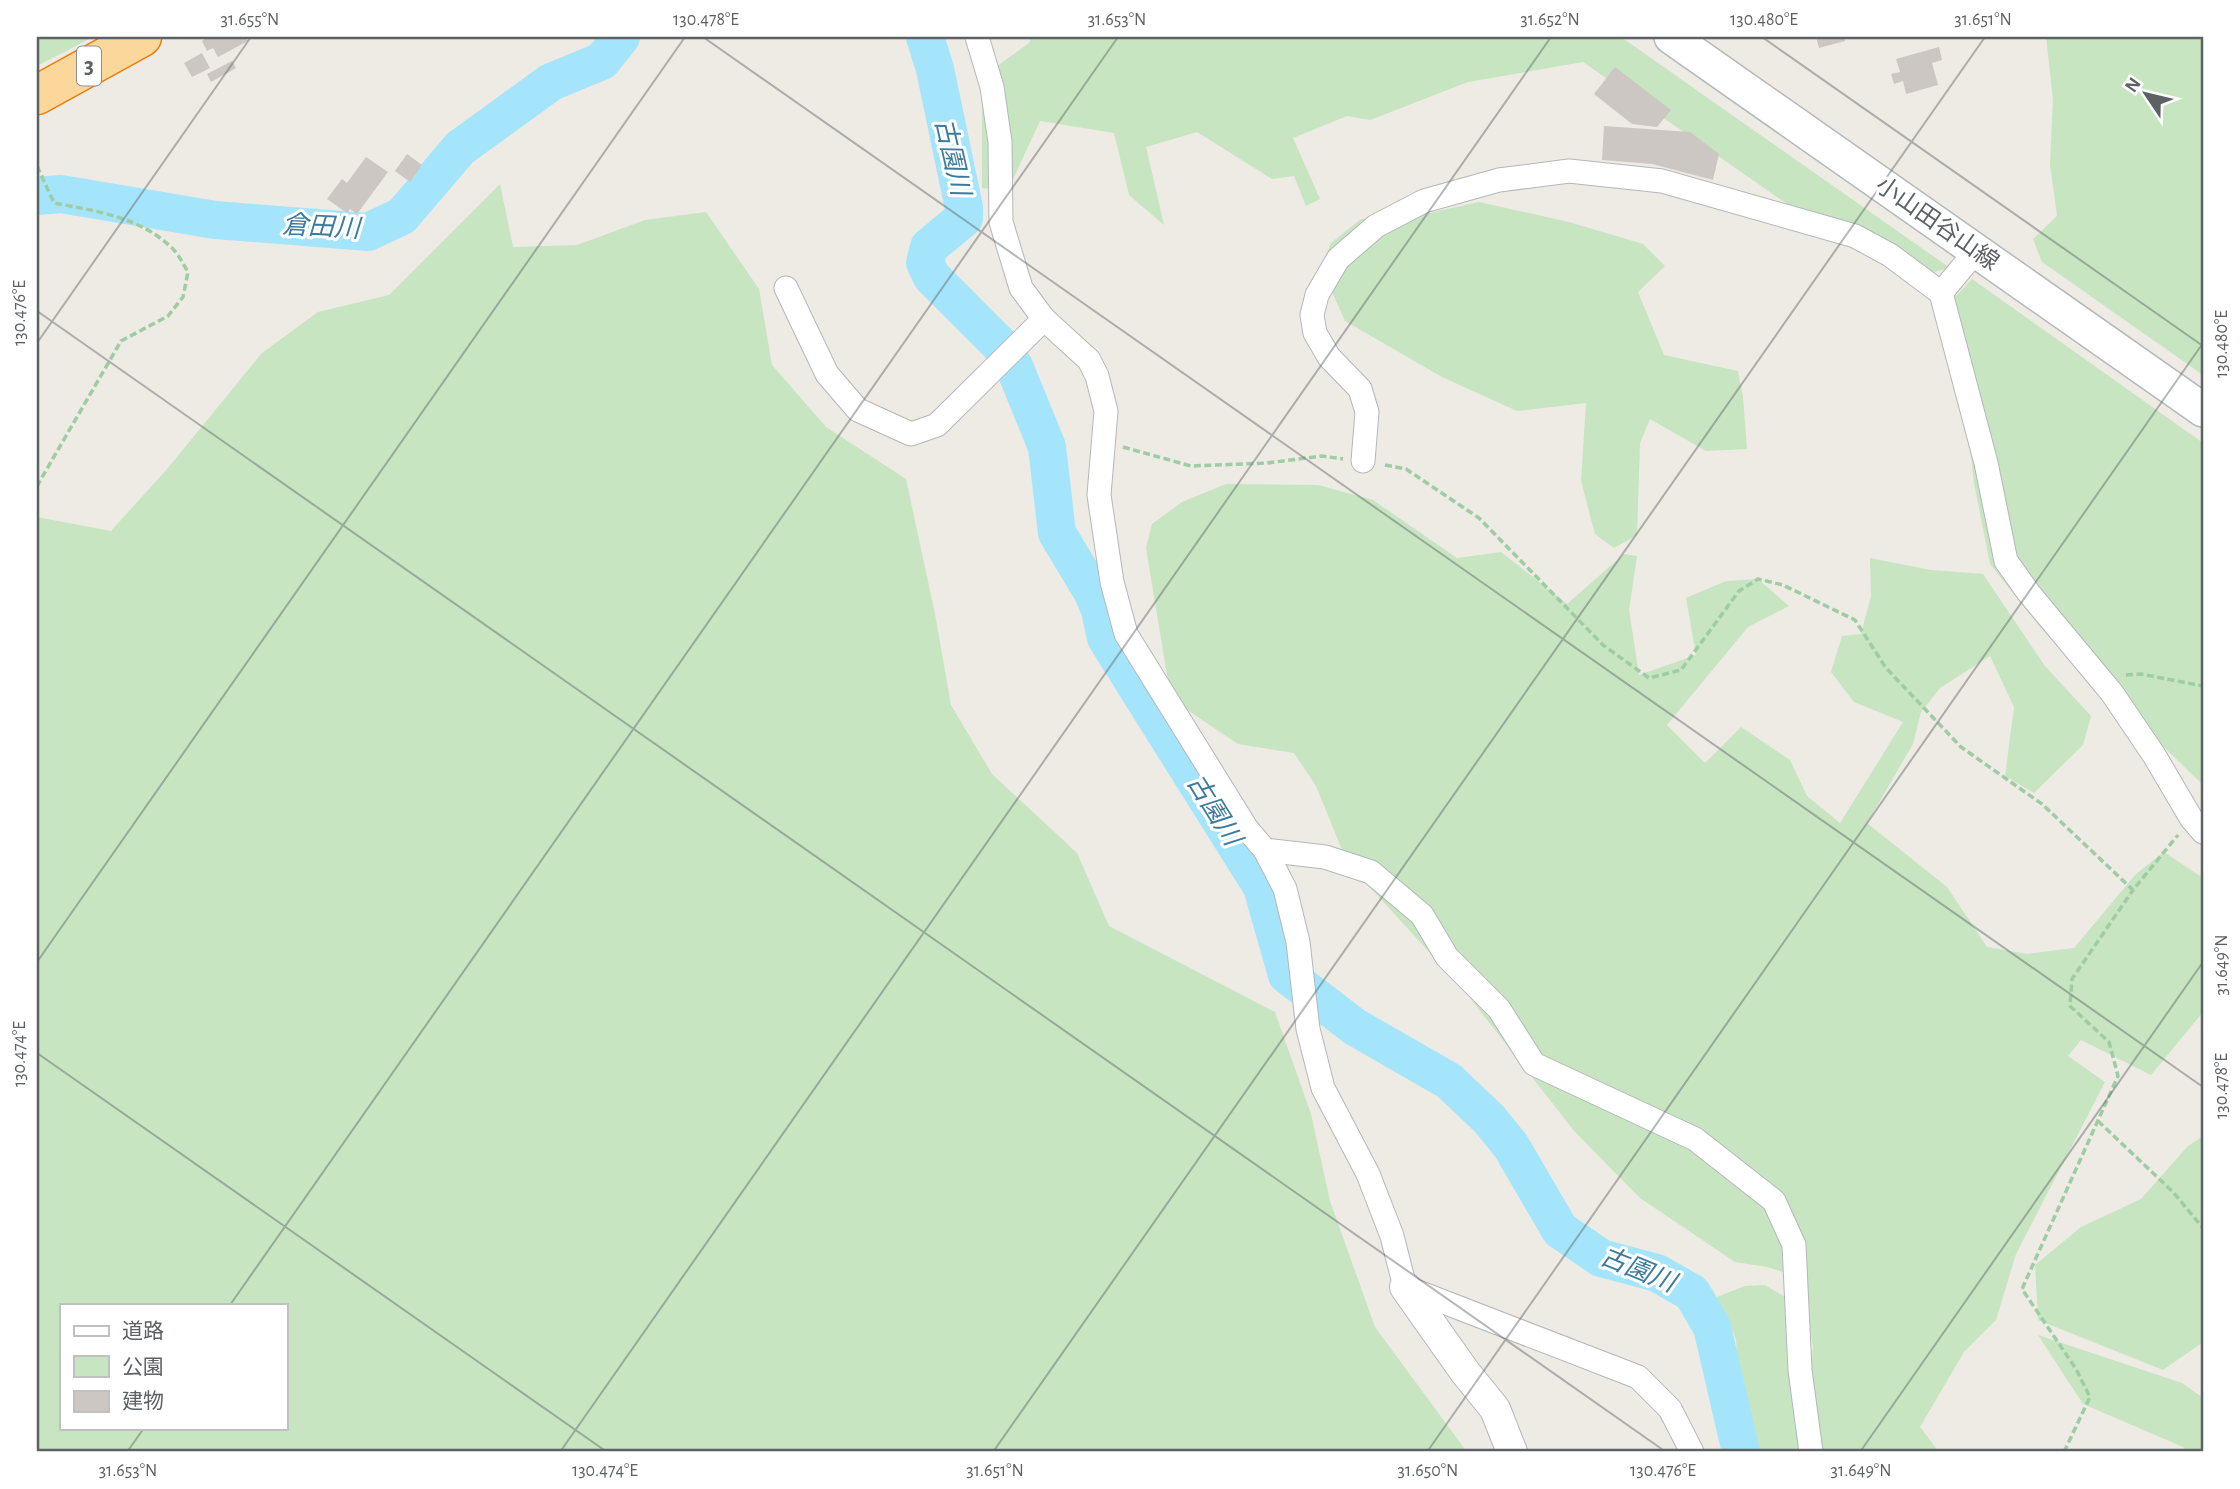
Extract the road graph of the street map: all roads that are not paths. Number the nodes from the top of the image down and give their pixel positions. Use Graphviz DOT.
graph roads {
  1 [pos="142,37"];
  2 [pos="977,37"];
  3 [pos="1671,37"];
  4 [pos="37,95"];
  5 [pos="1976,251"];
  6 [pos="786,288"];
  7 [pos="1941,293"];
  8 [pos="1044,319"];
  9 [pos="2203,410"];
  10 [pos="1363,461"];
  11 [pos="2197,825"];
  12 [pos="1265,850"];
  13 [pos="1405,1287"];
  14 [pos="1512,1452"];
  15 [pos="1692,1452"];
  16 [pos="1811,1452"];
  1 -- 4 [label="highway, 3"];
  2 -- 8 [label="street"];
  3 -- 5 [label="main road, 小山田谷山線"];
  5 -- 7 [label="street"];
  5 -- 9 [label="main road, 小山田谷山線"];
  6 -- 8 [label="street"];
  7 -- 10 [label="street"];
  7 -- 11 [label="street"];
  8 -- 12 [label="street"];
  12 -- 13 [label="street"];
  12 -- 16 [label="street"];
  13 -- 14 [label="street"];
  13 -- 15 [label="street"];
}
